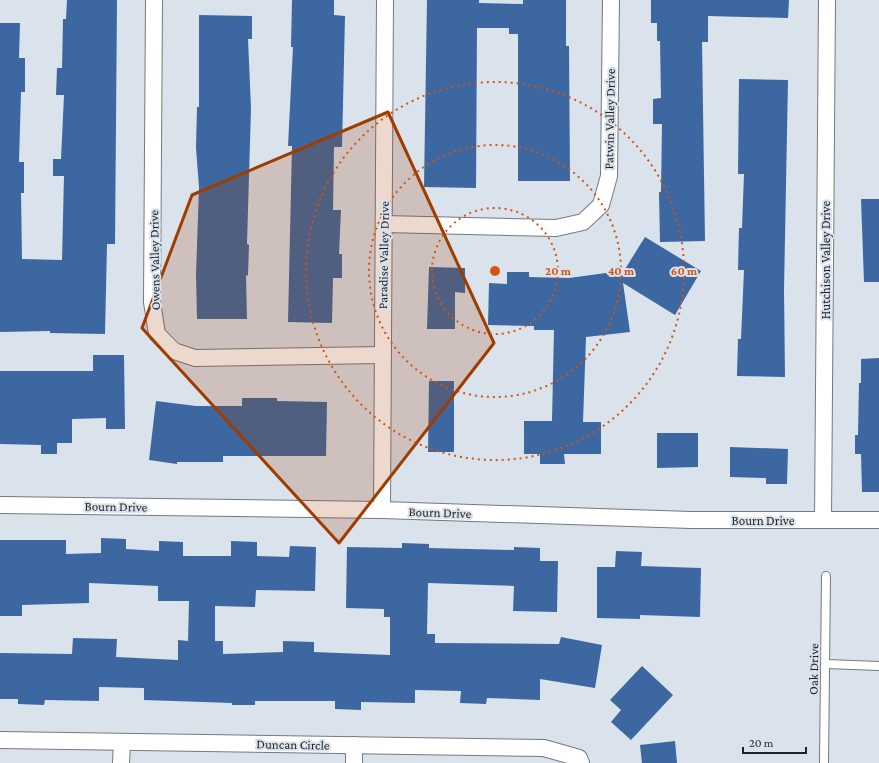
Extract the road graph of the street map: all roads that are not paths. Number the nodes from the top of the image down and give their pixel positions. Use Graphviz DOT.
graph roads {
  1 [pos="154,0"];
  2 [pos="385,0"];
  3 [pos="610,0"];
  4 [pos="827,0"];
  5 [pos="384,224"];
  6 [pos="382,355"];
  7 [pos="0,505"];
  8 [pos="382,510"];
  9 [pos="823,520"];
  10 [pos="879,520"];
  11 [pos="826,576"];
  12 [pos="826,664"];
  13 [pos="879,666"];
  14 [pos="0,740"];
  15 [pos="122,742"];
  16 [pos="354,745"];
  17 [pos="121,763"];
  18 [pos="354,763"];
  19 [pos="581,763"];
  20 [pos="824,763"];
  1 -- 6 [label="street, Owens Valley Drive"];
  2 -- 5 [label="street, Paradise Valley Drive"];
  3 -- 5 [label="street, Patwin Valley Drive"];
  4 -- 9 [label="street, Hutchison Valley Drive"];
  5 -- 6 [label="street, Paradise Valley Drive"];
  6 -- 8 [label="street, Paradise Valley Drive"];
  7 -- 8 [label="street, Bourn Drive"];
  8 -- 9 [label="street, Bourn Drive"];
  9 -- 10 [label="street, Bourn Drive"];
  11 -- 12 [label="lane, Oak Drive"];
  12 -- 13 [label="lane"];
  12 -- 20 [label="lane, Oak Drive"];
  14 -- 15 [label="street, Duncan Circle"];
  15 -- 16 [label="street, Duncan Circle"];
  15 -- 17 [label="street"];
  16 -- 18 [label="street"];
  16 -- 19 [label="street, Duncan Circle"];
}
